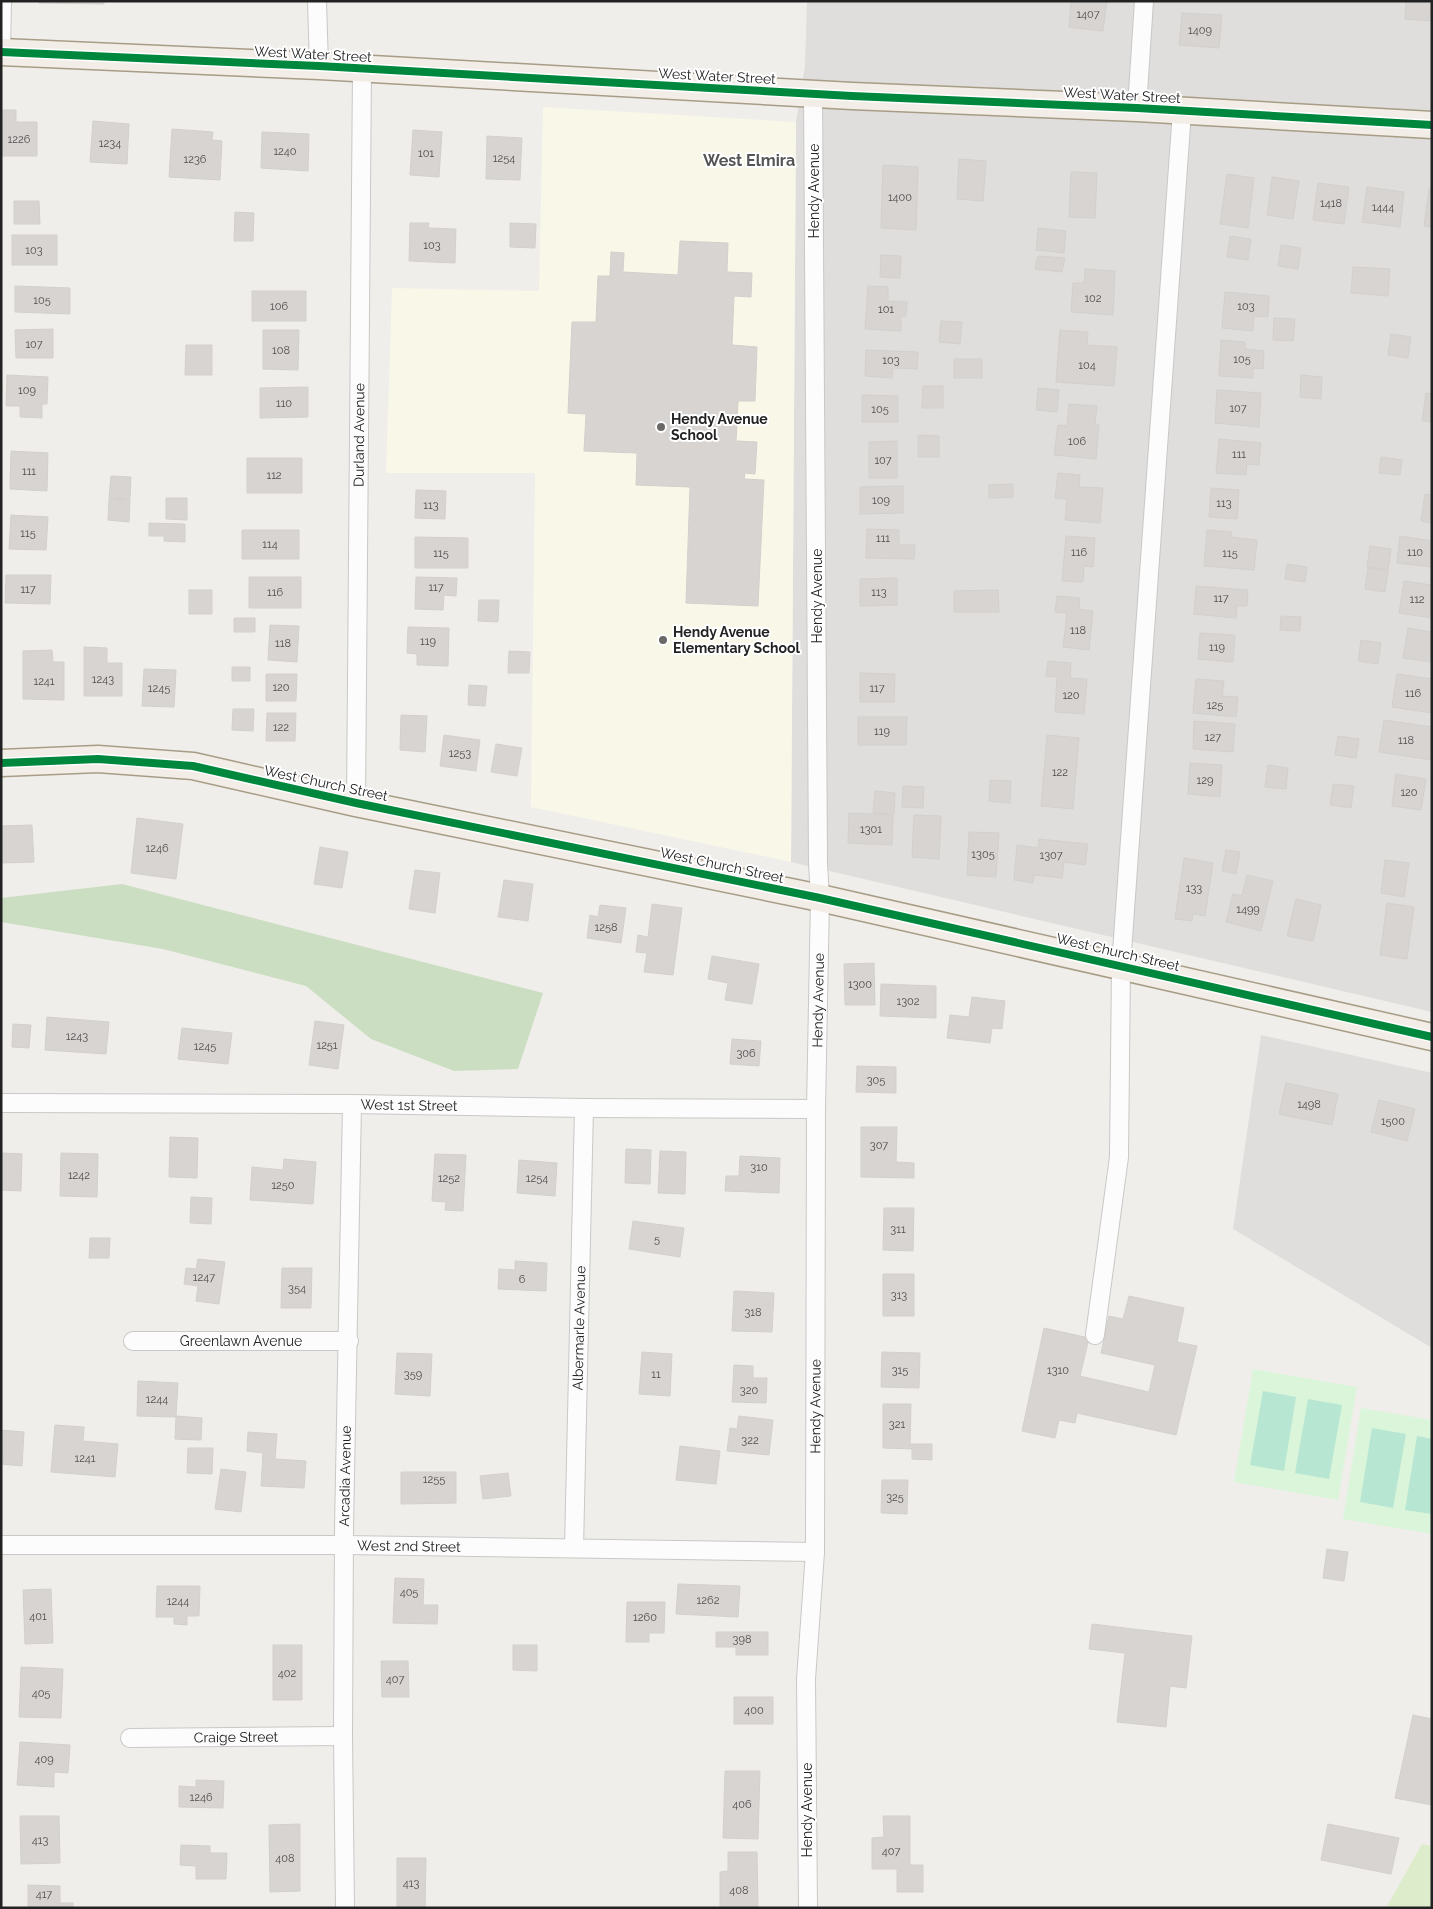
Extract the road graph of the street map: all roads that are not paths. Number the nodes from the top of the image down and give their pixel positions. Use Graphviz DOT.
graph roads {
  1 [pos="2,1"];
  2 [pos="317,1"];
  3 [pos="1144,1"];
  4 [pos="1,52"];
  5 [pos="319,66"];
  6 [pos="362,69"];
  7 [pos="813,93"];
  8 [pos="1137,108"];
  9 [pos="1182,111"];
  10 [pos="1432,125"];
  11 [pos="1,763"];
  12 [pos="356,803"];
  13 [pos="820,898"];
  14 [pos="1121,966"];
  15 [pos="1432,1037"];
  16 [pos="1,1103"];
  17 [pos="352,1104"];
  18 [pos="584,1108"];
  19 [pos="816,1109"];
  20 [pos="1095,1335"];
  21 [pos="133,1340"];
  22 [pos="349,1341"];
  23 [pos="1,1545"];
  24 [pos="344,1545"];
  25 [pos="574,1548"];
  26 [pos="815,1552"];
  27 [pos="342,1736"];
  28 [pos="130,1738"];
  29 [pos="344,1908"];
  30 [pos="808,1908"];
  1 -- 4 [label="street"];
  2 -- 5 [label="street"];
  3 -- 8 [label="street"];
  4 -- 5 [label="main road, West Water Street"];
  5 -- 6 [label="main road, West Water Street"];
  6 -- 7 [label="main road, West Water Street"];
  6 -- 12 [label="street, Durland Avenue"];
  7 -- 8 [label="main road, West Water Street"];
  7 -- 13 [label="street, Hendy Avenue"];
  8 -- 9 [label="main road, West Water Street"];
  9 -- 10 [label="main road, West Water Street"];
  9 -- 14 [label="street"];
  11 -- 12 [label="main road, West Church Street"];
  12 -- 13 [label="main road, West Church Street"];
  13 -- 14 [label="main road, West Church Street"];
  13 -- 19 [label="street, Hendy Avenue"];
  14 -- 15 [label="main road, West Church Street"];
  14 -- 20 [label="street"];
  16 -- 17 [label="street, West 1st Street"];
  17 -- 18 [label="street, West 1st Street"];
  17 -- 22 [label="street, Arcadia Avenue"];
  18 -- 19 [label="street, West 1st Street"];
  18 -- 25 [label="street, Albermarle Avenue"];
  19 -- 26 [label="street, Hendy Avenue"];
  21 -- 22 [label="street, Greenlawn Avenue"];
  22 -- 24 [label="street, Arcadia Avenue"];
  23 -- 24 [label="street, West 2nd Street"];
  24 -- 25 [label="street, West 2nd Street"];
  24 -- 27 [label="street, Arcadia Avenue"];
  25 -- 26 [label="street, West 2nd Street"];
  26 -- 30 [label="street, Hendy Avenue"];
  27 -- 28 [label="street, Craige Street"];
  27 -- 29 [label="street, Arcadia Avenue"];
}
